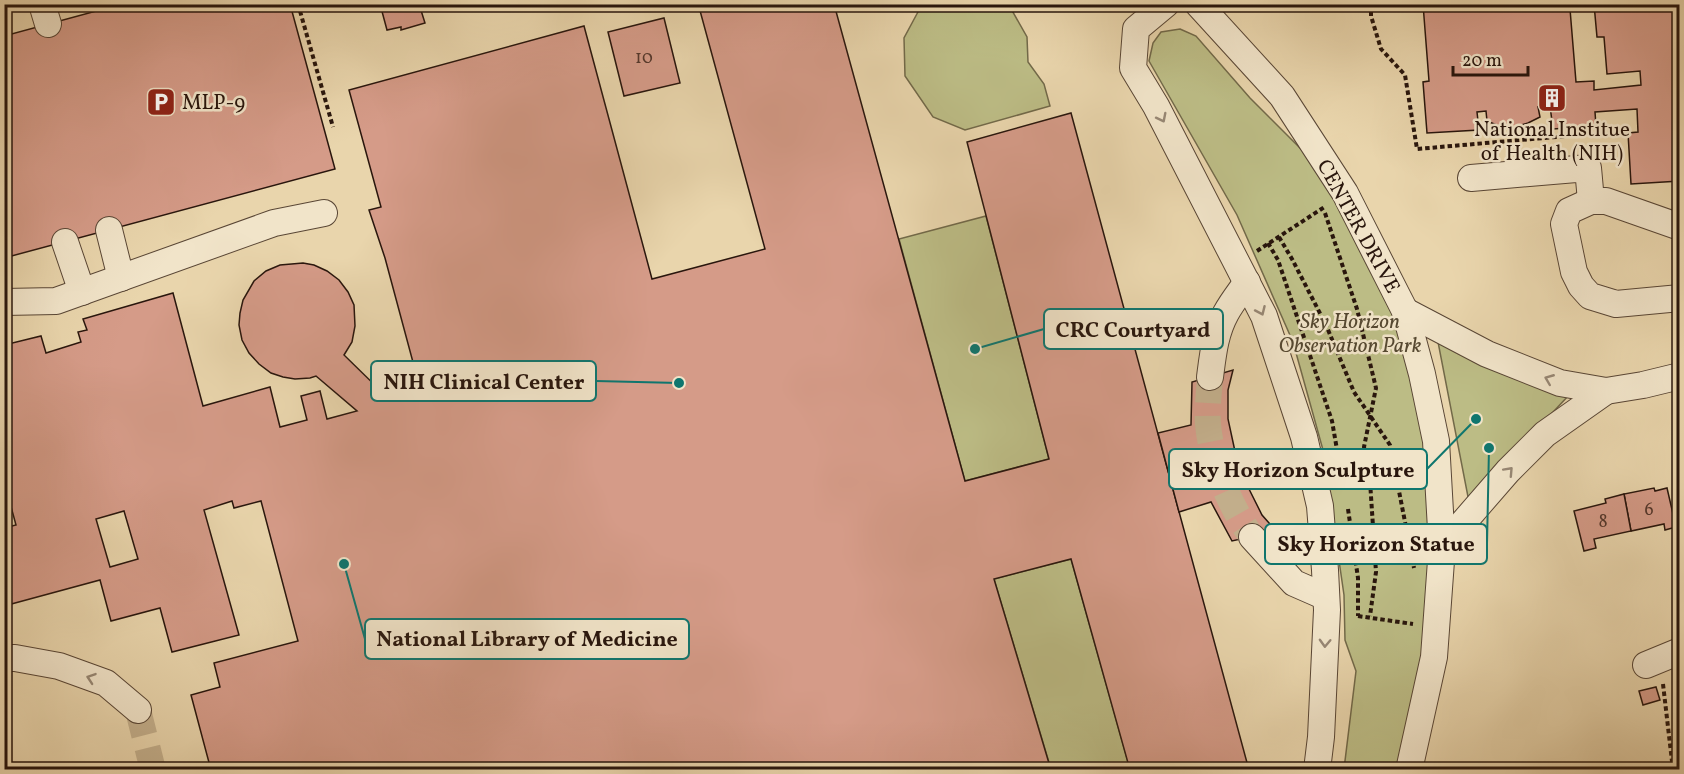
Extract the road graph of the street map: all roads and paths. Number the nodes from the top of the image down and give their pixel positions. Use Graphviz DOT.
graph roads {
  1 [pos="298,4"];
  2 [pos="1166,4"];
  3 [pos="1198,4"];
  4 [pos="1371,4"];
  5 [pos="333,127"];
  6 [pos="1590,134"];
  7 [pos="1471,178"];
  8 [pos="1591,201"];
  9 [pos="1323,208"];
  10 [pos="324,213"];
  11 [pos="1311,214"];
  12 [pos="1680,227"];
  13 [pos="109,230"];
  14 [pos="1279,237"];
  15 [pos="65,242"];
  16 [pos="1254,253"];
  17 [pos="121,278"];
  18 [pos="1247,282"];
  19 [pos="82,292"];
  20 [pos="1680,298"];
  21 [pos="4,302"];
  22 [pos="1405,311"];
  23 [pos="1210,376"];
  24 [pos="1680,376"];
  25 [pos="1606,391"];
  26 [pos="1371,417"];
  27 [pos="1252,537"];
  28 [pos="1442,547"];
  29 [pos="1414,577"];
  30 [pos="1326,597"];
  31 [pos="1350,615"];
  32 [pos="1370,616"];
  33 [pos="1418,618"];
  34 [pos="1410,623"];
  35 [pos="1418,625"];
  36 [pos="1680,651"];
  37 [pos="4,658"];
  38 [pos="1646,665"];
  39 [pos="1663,687"];
  40 [pos="138,710"];
  41 [pos="1317,770"];
  42 [pos="1409,770"];
  43 [pos="1672,770"];
  1 -- 5 [label="path"];
  2 -- 18 [label="street, one-way"];
  3 -- 22 [label="street, CENTER DRIVE"];
  4 -- 6 [label="path"];
  7 -- 8 [label="street"];
  8 -- 12 [label="street"];
  8 -- 20 [label="street"];
  9 -- 26 [label="path"];
  10 -- 17 [label="street"];
  11 -- 14 [label="path"];
  13 -- 17 [label="street"];
  14 -- 16 [label="path"];
  14 -- 26 [label="path"];
  15 -- 19 [label="street"];
  17 -- 19 [label="street"];
  18 -- 23 [label="street"];
  18 -- 30 [label="street, one-way"];
  19 -- 21 [label="street"];
  25 -- 22 [label="street, one-way"];
  22 -- 28 [label="street, CENTER DRIVE"];
  24 -- 25 [label="street"];
  28 -- 25 [label="street, one-way"];
  26 -- 29 [label="path"];
  26 -- 32 [label="path"];
  27 -- 30 [label="street"];
  28 -- 42 [label="street, CENTER DRIVE"];
  30 -- 41 [label="street, one-way"];
  31 -- 32 [label="path"];
  32 -- 34 [label="path"];
  33 -- 35 [label="path"];
  36 -- 38 [label="street"];
  40 -- 37 [label="street, one-way"];
  39 -- 43 [label="path"];
}
